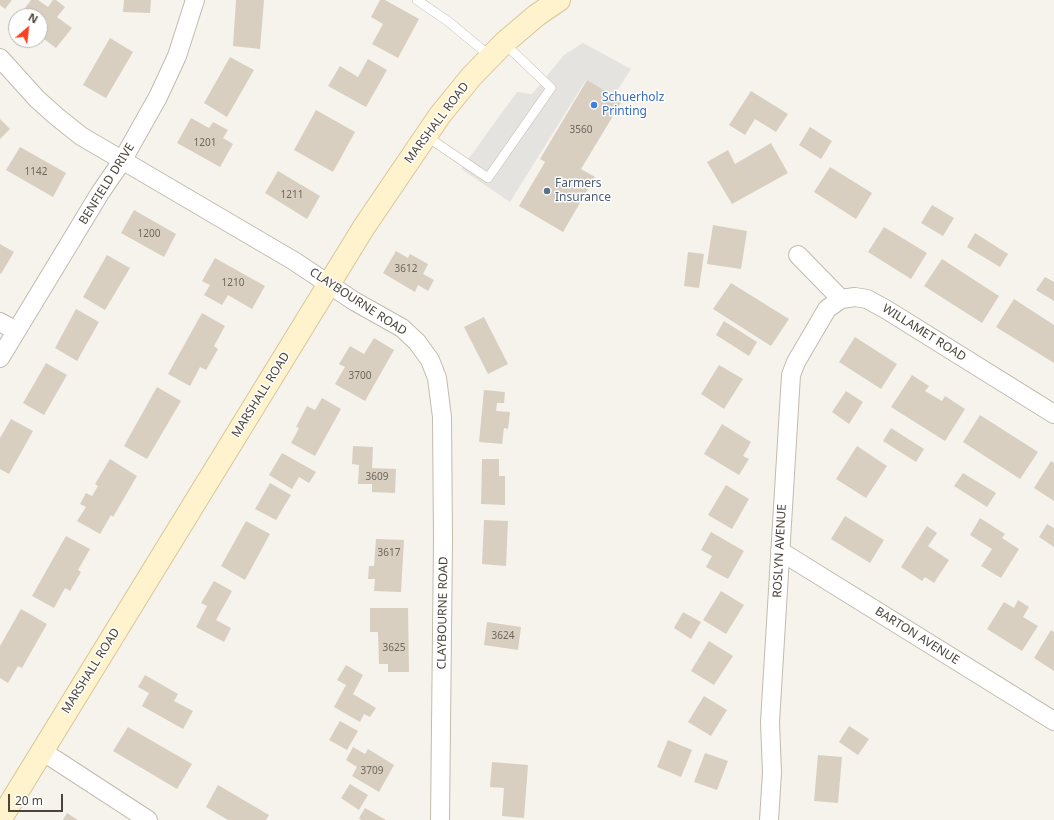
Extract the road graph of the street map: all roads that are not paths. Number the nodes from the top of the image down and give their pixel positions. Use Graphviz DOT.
graph roads {
  1 [pos="195,0"];
  2 [pos="417,0"];
  3 [pos="560,0"];
  4 [pos="497,50"];
  5 [pos="0,58"];
  6 [pos="426,136"];
  7 [pos="122,161"];
  8 [pos="798,255"];
  9 [pos="329,284"];
  10 [pos="841,299"];
  11 [pos="0,322"];
  12 [pos="16,331"];
  13 [pos="0,358"];
  14 [pos="1054,414"];
  15 [pos="780,551"];
  16 [pos="1054,722"];
  17 [pos="42,752"];
  18 [pos="0,820"];
  19 [pos="148,820"];
  20 [pos="440,820"];
  21 [pos="770,820"];
  1 -- 7 [label="street, BENFIELD DRIVE"];
  2 -- 4 [label="lane"];
  3 -- 4 [label="street, MARSHALL ROAD"];
  4 -- 6 [label="street, MARSHALL ROAD"];
  4 -- 6 [label="lane"];
  5 -- 7 [label="street, CLAYBOURNE ROAD"];
  6 -- 9 [label="street, MARSHALL ROAD"];
  7 -- 9 [label="street, CLAYBOURNE ROAD"];
  7 -- 12 [label="street, BENFIELD DRIVE"];
  8 -- 10 [label="street"];
  9 -- 17 [label="street, MARSHALL ROAD"];
  9 -- 20 [label="street, CLAYBOURNE ROAD"];
  10 -- 14 [label="street, WILLAMET ROAD"];
  10 -- 15 [label="street, ROSLYN AVENUE"];
  11 -- 12 [label="street"];
  12 -- 13 [label="street, BENFIELD DRIVE"];
  15 -- 16 [label="street, BARTON AVENUE"];
  15 -- 21 [label="street, ROSLYN AVENUE"];
  17 -- 18 [label="street, MARSHALL ROAD"];
  17 -- 19 [label="street"];
}
